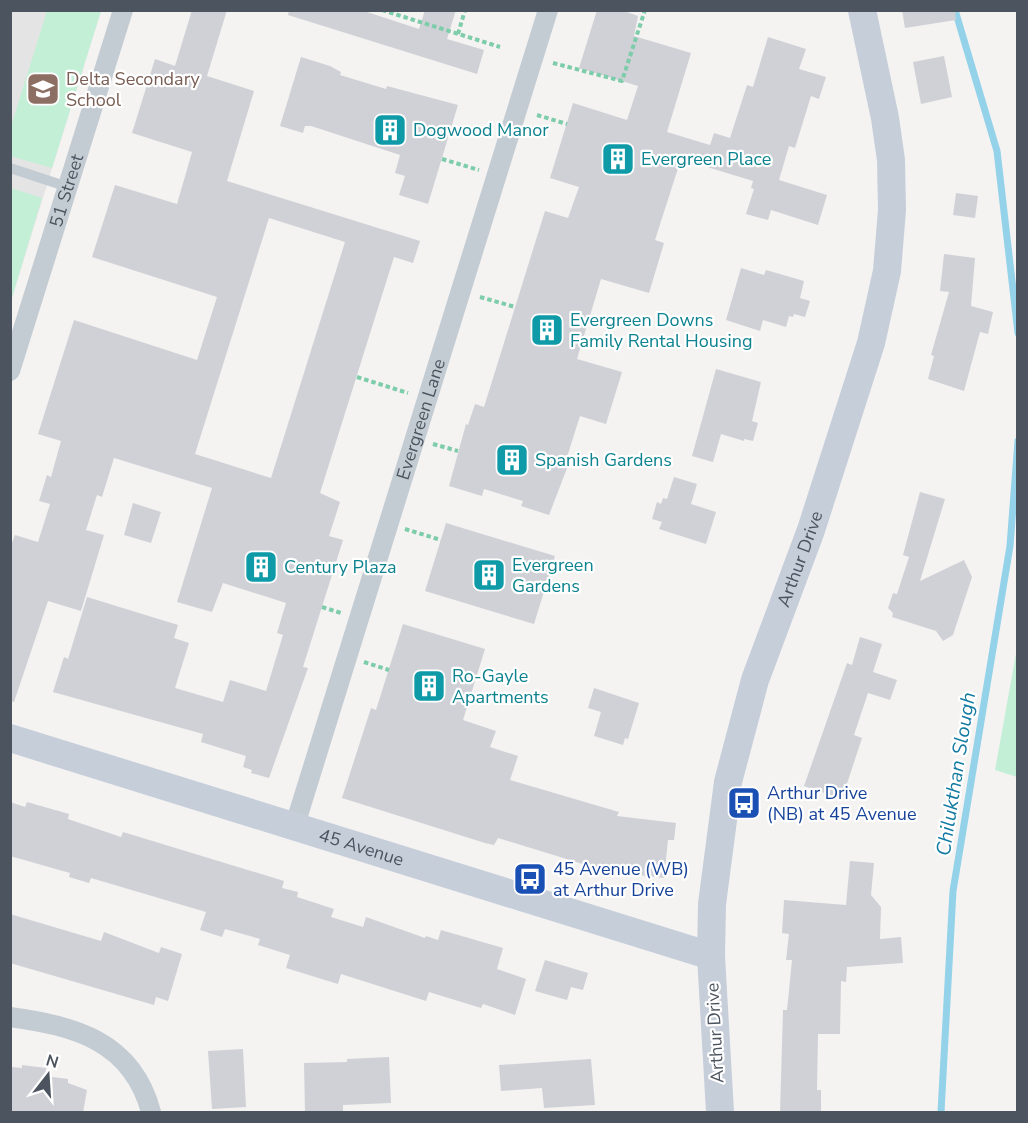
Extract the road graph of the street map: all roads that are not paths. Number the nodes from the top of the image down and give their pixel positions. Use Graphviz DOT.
graph roads {
  1 [pos="123,10"];
  2 [pos="548,10"];
  3 [pos="862,10"];
  4 [pos="10,168"];
  5 [pos="68,187"];
  6 [pos="10,371"];
  7 [pos="10,738"];
  8 [pos="294,828"];
  9 [pos="711,956"];
  10 [pos="10,1017"];
  11 [pos="151,1113"];
  12 [pos="720,1113"];
  1 -- 5 [label="street, 51 Street"];
  2 -- 8 [label="street, Evergreen Lane"];
  3 -- 9 [label="main road, Arthur Drive"];
  4 -- 5 [label="lane"];
  5 -- 6 [label="street, 51 Street"];
  7 -- 8 [label="main road, 45 Avenue"];
  8 -- 9 [label="main road, 45 Avenue"];
  9 -- 12 [label="main road, Arthur Drive"];
  10 -- 11 [label="street"];
}
